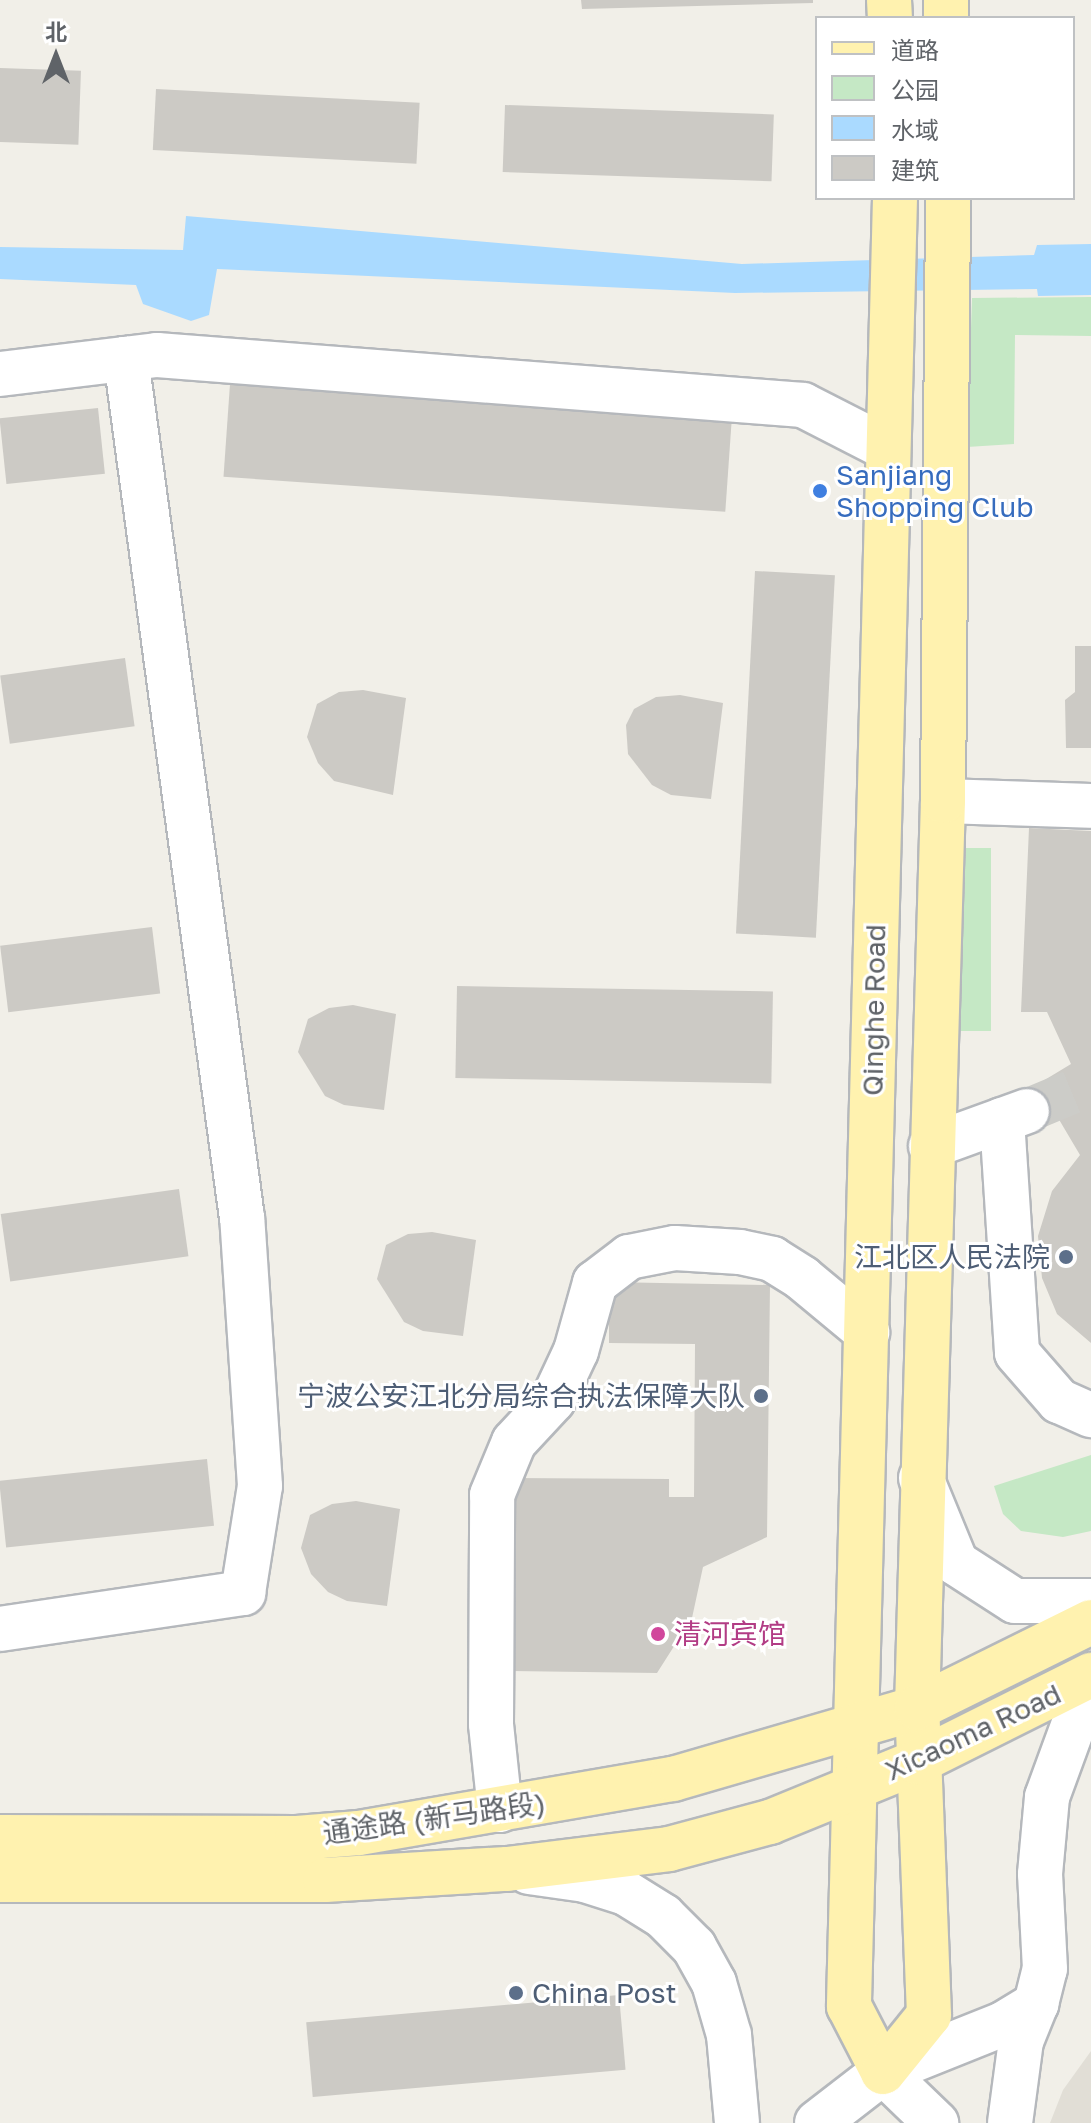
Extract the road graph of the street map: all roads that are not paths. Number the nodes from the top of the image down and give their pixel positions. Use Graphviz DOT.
graph roads {
  1 [pos="895,204"];
  2 [pos="948,210"];
  3 [pos="126,359"];
  4 [pos="0,374"];
  5 [pos="887,448"];
  6 [pos="943,801"];
  7 [pos="1091,806"];
  8 [pos="931,1146"];
  9 [pos="867,1332"];
  10 [pos="1091,1415"];
  11 [pos="921,1477"];
  12 [pos="1091,1601"];
  13 [pos="1091,1622"];
  14 [pos="0,1629"];
  15 [pos="1091,1676"];
  16 [pos="917,1708"];
  17 [pos="857,1723"];
  18 [pos="917,1762"];
  19 [pos="853,1785"];
  20 [pos="500,1810"];
  21 [pos="0,1837"];
  22 [pos="507,1869"];
  23 [pos="0,1880"];
  24 [pos="1036,2004"];
  25 [pos="883,2072"];
  26 [pos="737,2123"];
  27 [pos="817,2123"];
  28 [pos="936,2123"];
  29 [pos="1010,2123"];
  1 -- 5 [label="main road, Qinghe Road"];
  2 -- 6 [label="main road"];
  3 -- 4 [label="street"];
  3 -- 5 [label="street"];
  3 -- 14 [label="street"];
  5 -- 9 [label="main road, Qinghe Road"];
  6 -- 7 [label="street"];
  6 -- 8 [label="main road"];
  8 -- 10 [label="street"];
  8 -- 11 [label="main road"];
  9 -- 17 [label="main road, Qinghe Road"];
  9 -- 20 [label="street"];
  11 -- 12 [label="street"];
  11 -- 16 [label="main road"];
  13 -- 16 [label="main road, 通途路 (新马路段)"];
  15 -- 18 [label="main road, Xicaoma Road"];
  15 -- 24 [label="street"];
  16 -- 17 [label="main road, 通途路 (新马路段)"];
  16 -- 18 [label="main road"];
  17 -- 19 [label="main road, Qinghe Road"];
  17 -- 20 [label="main road, 通途路 (新马路段)"];
  18 -- 19 [label="main road, Xicaoma Road"];
  18 -- 25 [label="main road"];
  19 -- 22 [label="main road, 通途路 (新马路段)"];
  19 -- 25 [label="main road, Qinghe Road"];
  20 -- 21 [label="main road, 通途路 (新马路段)"];
  22 -- 23 [label="main road, 通途路 (新马路段)"];
  22 -- 26 [label="street"];
  24 -- 25 [label="street"];
  24 -- 29 [label="street"];
  25 -- 27 [label="street"];
  25 -- 28 [label="street"];
}
